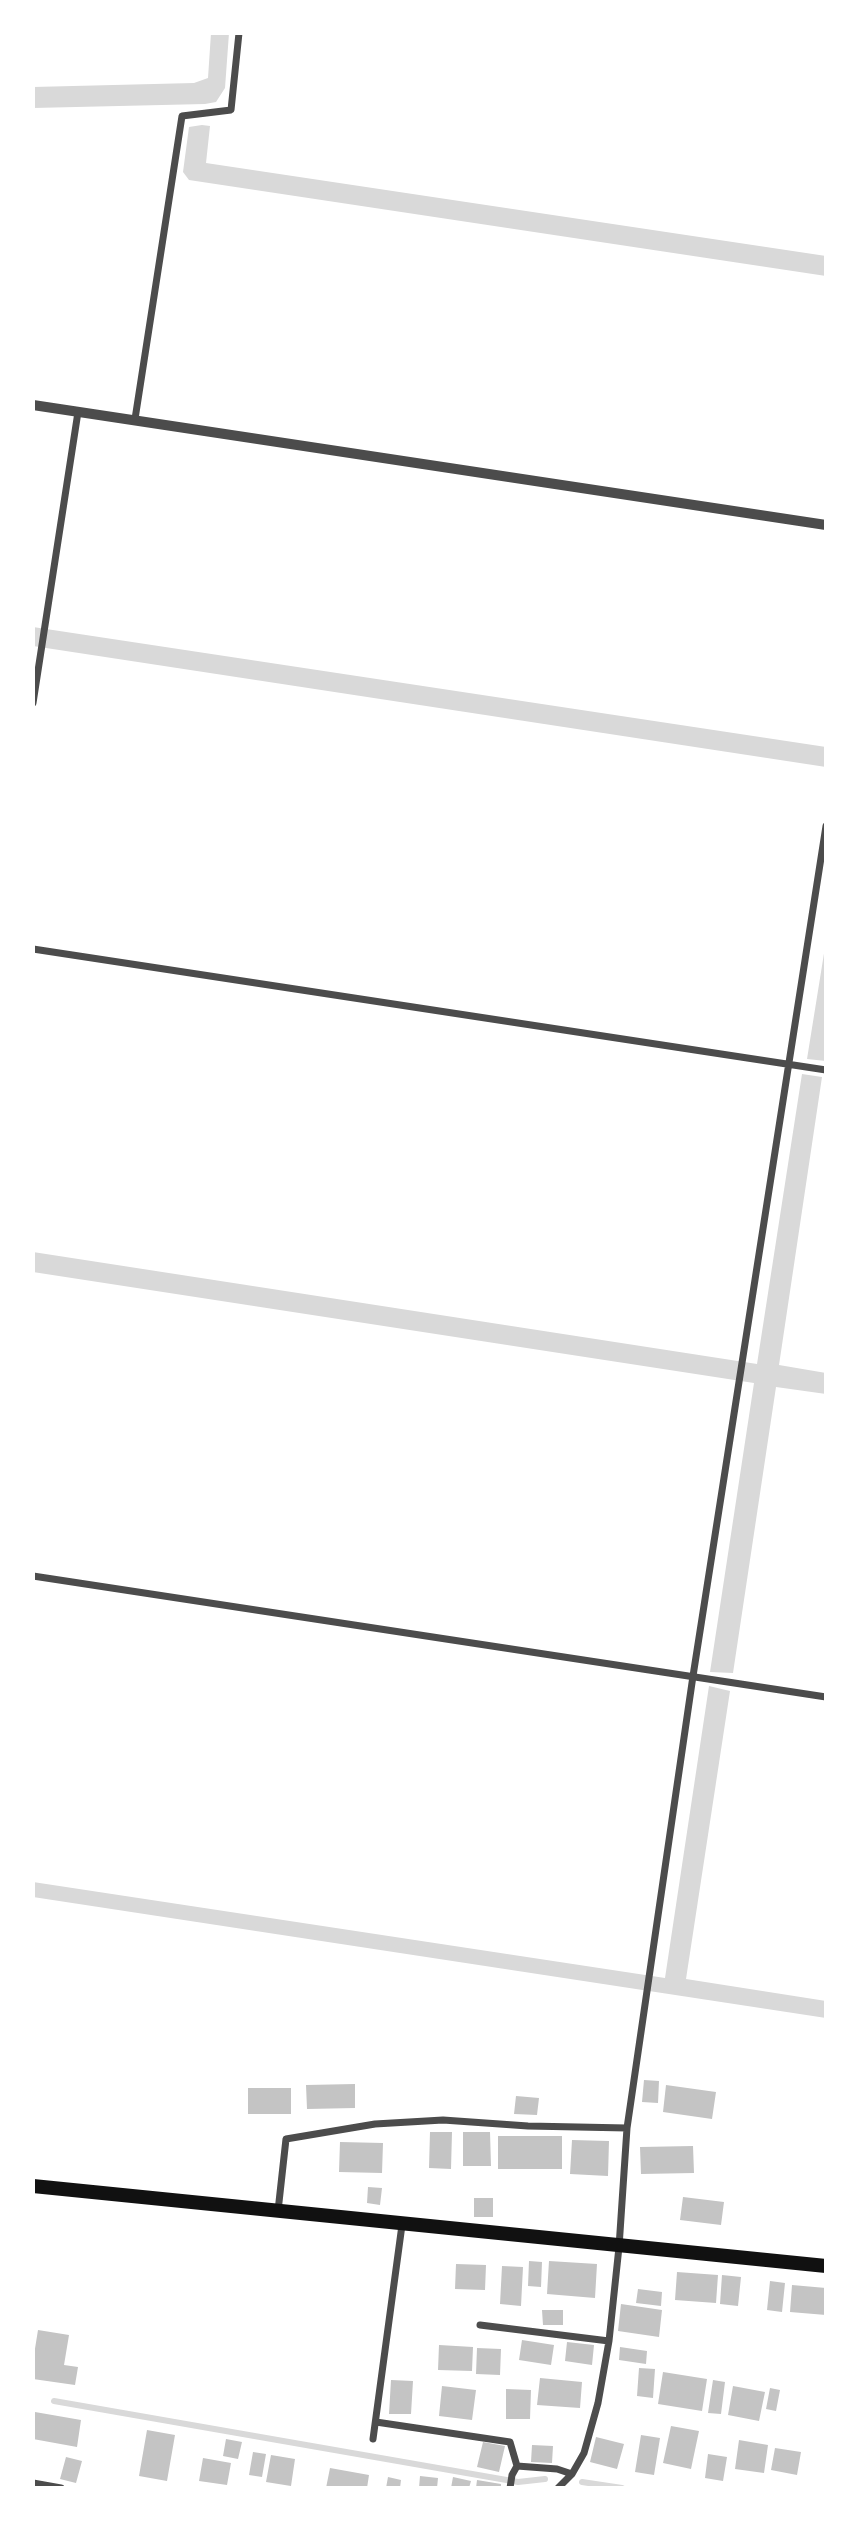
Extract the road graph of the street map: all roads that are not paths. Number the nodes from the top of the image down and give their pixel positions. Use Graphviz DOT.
graph roads {
  1 [pos="239,33"];
  2 [pos="33,405"];
  3 [pos="78,412"];
  4 [pos="135,419"];
  5 [pos="826,525"];
  6 [pos="33,703"];
  7 [pos="826,826"];
  8 [pos="33,949"];
  9 [pos="789,1064"];
  10 [pos="826,1070"];
  11 [pos="33,1576"];
  12 [pos="693,1676"];
  13 [pos="826,1697"];
  14 [pos="627,2128"];
  15 [pos="33,2186"];
  16 [pos="278,2212"];
  17 [pos="402,2225"];
  18 [pos="619,2247"];
  19 [pos="826,2266"];
  20 [pos="480,2325"];
  21 [pos="609,2341"];
  22 [pos="376,2422"];
  23 [pos="373,2440"];
  24 [pos="517,2466"];
  25 [pos="572,2474"];
  26 [pos="33,2483"];
  27 [pos="61,2488"];
  28 [pos="510,2488"];
  29 [pos="558,2488"];
  1 -- 4 [label="street"];
  2 -- 3 [label="street"];
  3 -- 4 [label="street"];
  3 -- 6 [label="street"];
  4 -- 5 [label="street"];
  7 -- 9 [label="street"];
  8 -- 9 [label="street"];
  9 -- 10 [label="street"];
  9 -- 12 [label="street"];
  11 -- 12 [label="street"];
  12 -- 13 [label="street"];
  12 -- 14 [label="street"];
  14 -- 16 [label="street"];
  14 -- 18 [label="street"];
  15 -- 16 [label="highway"];
  16 -- 17 [label="highway"];
  17 -- 18 [label="highway"];
  17 -- 22 [label="street"];
  18 -- 19 [label="highway"];
  18 -- 21 [label="street"];
  20 -- 21 [label="street"];
  21 -- 25 [label="street"];
  22 -- 23 [label="street"];
  22 -- 24 [label="street"];
  24 -- 25 [label="street"];
  24 -- 28 [label="street"];
  25 -- 29 [label="street"];
  26 -- 27 [label="street"];
}
